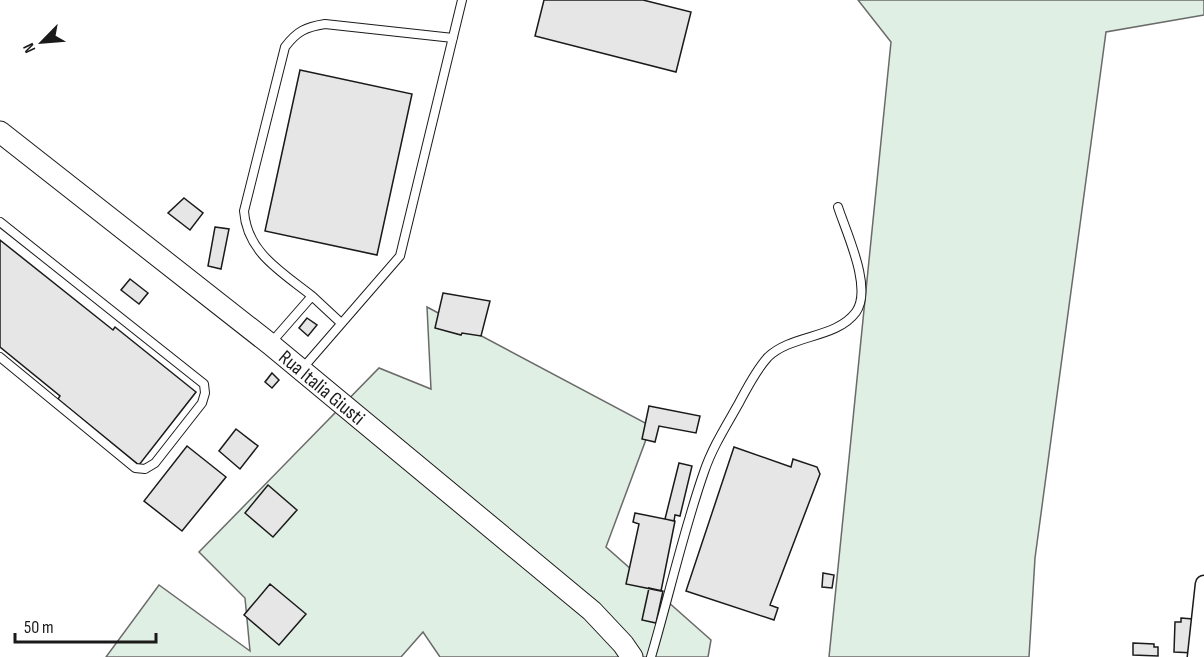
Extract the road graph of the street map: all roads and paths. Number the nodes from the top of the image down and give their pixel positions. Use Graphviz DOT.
graph roads {
  1 [pos="462,0"];
  2 [pos="453,38"];
  3 [pos="2,137"];
  4 [pos="838,207"];
  5 [pos="0,222"];
  6 [pos="312,296"];
  7 [pos="341,323"];
  8 [pos="270,344"];
  9 [pos="0,357"];
  10 [pos="300,371"];
  11 [pos="1204,584"];
  12 [pos="632,657"];
  13 [pos="651,657"];
  14 [pos="1196,657"];
  1 -- 2 [label="lane"];
  2 -- 6 [label="lane"];
  2 -- 7 [label="lane"];
  3 -- 8 [label="street, Rua Italia Giusti"];
  4 -- 13 [label="lane"];
  5 -- 9 [label="lane"];
  6 -- 7 [label="lane"];
  6 -- 8 [label="lane"];
  7 -- 10 [label="lane"];
  8 -- 10 [label="street, Rua Italia Giusti"];
  10 -- 12 [label="street, Rua Italia Giusti"];
  11 -- 14 [label="street"];
}
